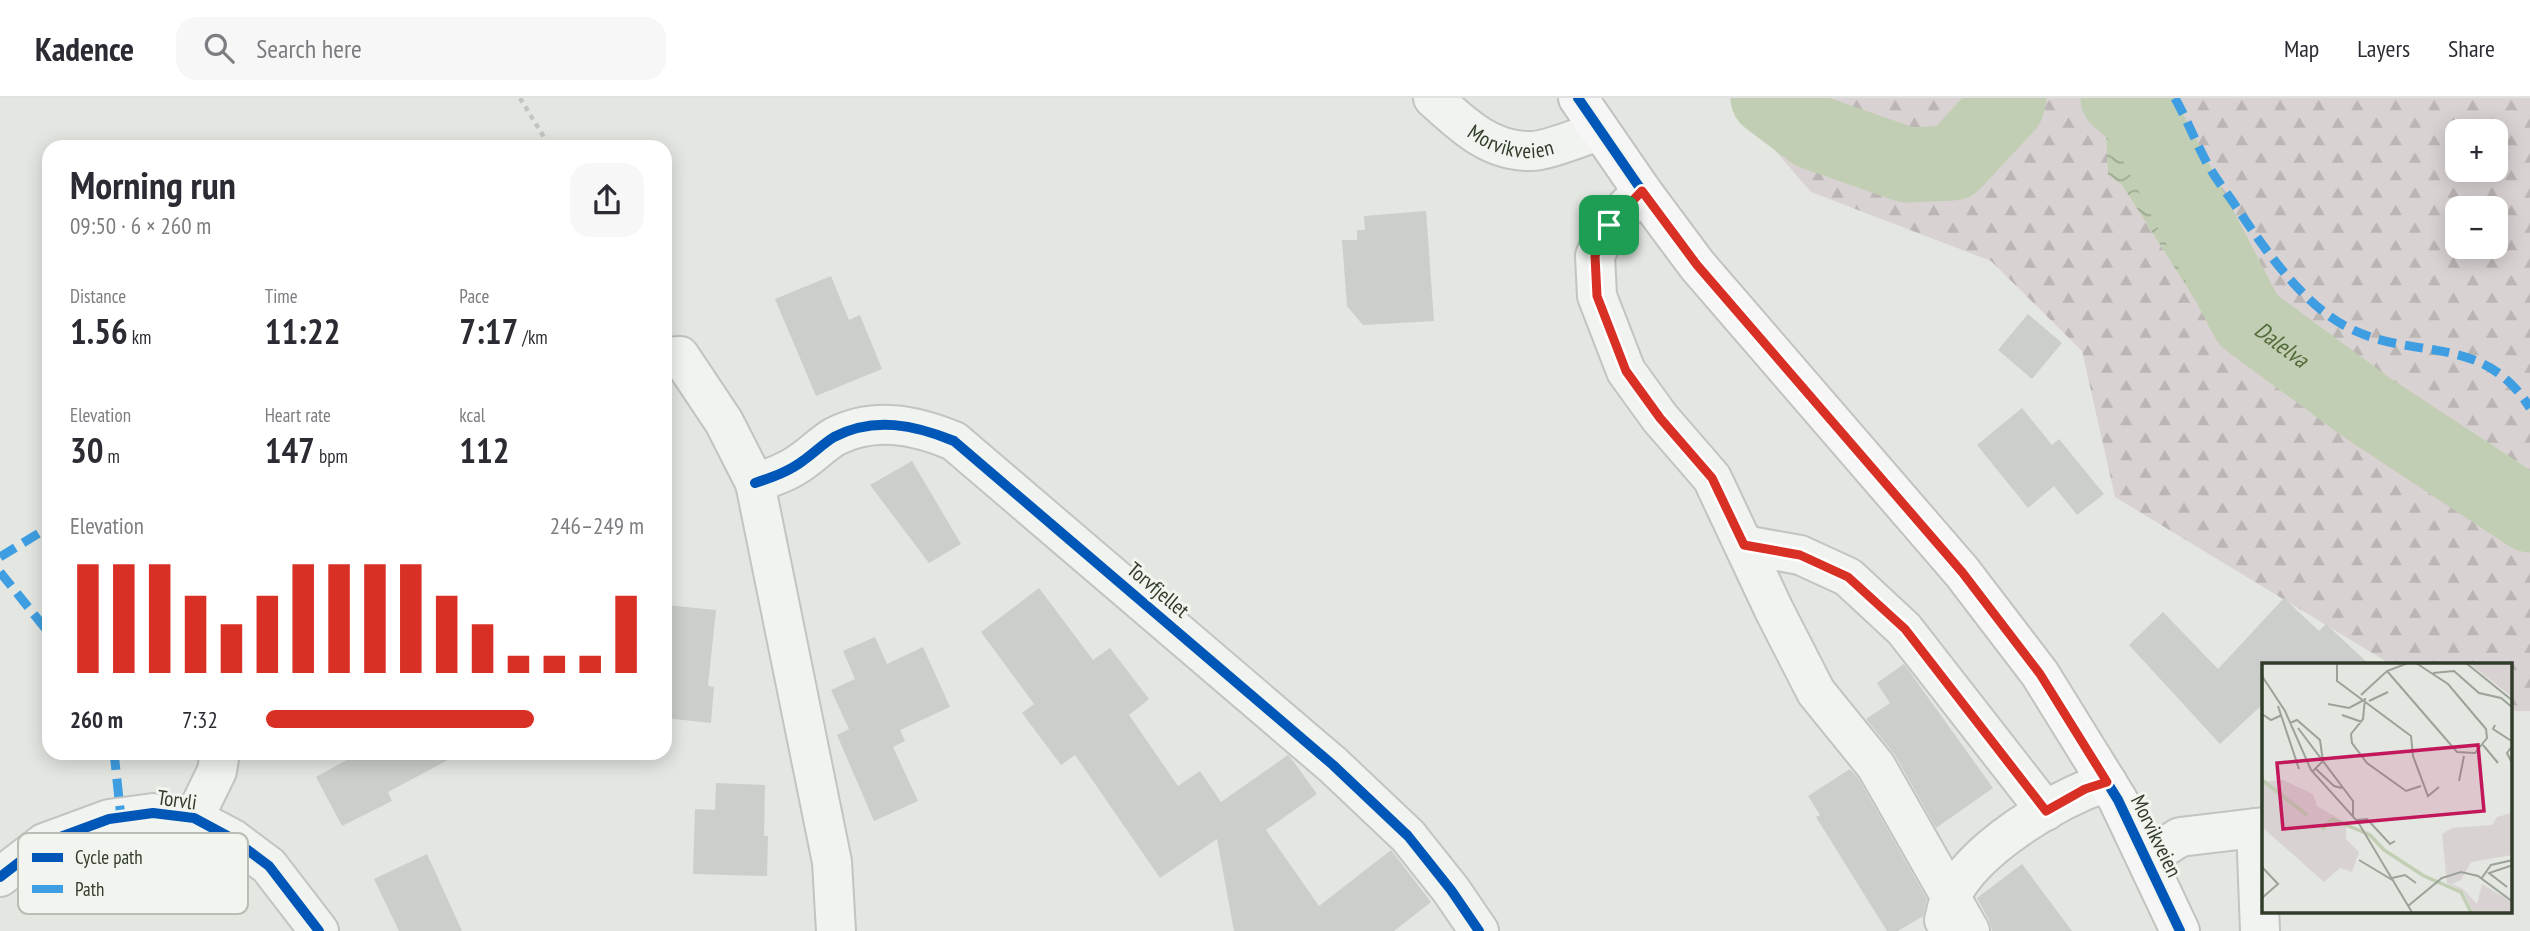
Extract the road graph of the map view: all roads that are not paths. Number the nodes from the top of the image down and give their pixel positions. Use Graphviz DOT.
graph roads {
  1 [pos="1433,98"];
  2 [pos="1578,98"];
  3 [pos="1600,131"];
  4 [pos="1642,191"];
  5 [pos="673,356"];
  6 [pos="755,483"];
  7 [pos="1744,545"];
  8 [pos="219,760"];
  9 [pos="2107,782"];
  10 [pos="2046,811"];
  11 [pos="194,818"];
  12 [pos="2260,827"];
  13 [pos="71,833"];
  14 [pos="222,833"];
  15 [pos="248,850"];
  16 [pos="2147,858"];
  17 [pos="18,863"];
  18 [pos="0,877"];
  19 [pos="1945,915"];
  20 [pos="319,931"];
  21 [pos="836,931"];
  22 [pos="1479,931"];
  23 [pos="1970,931"];
  24 [pos="2180,931"];
  25 [pos="2260,931"];
  1 -- 3 [label="street, Morvikveien"];
  2 -- 3 [label="main road, Morvikveien"];
  3 -- 4 [label="main road, Morvikveien"];
  4 -- 7 [label="street"];
  4 -- 9 [label="main road, Morvikveien"];
  5 -- 6 [label="street"];
  6 -- 21 [label="street"];
  6 -- 22 [label="street, Torvfjellet"];
  7 -- 10 [label="street"];
  7 -- 19 [label="street"];
  8 -- 11 [label="street"];
  9 -- 10 [label="street, Morvikveien"];
  9 -- 16 [label="main road, Morvikveien"];
  10 -- 19 [label="street, Morvikveien"];
  11 -- 13 [label="street, Torvli"];
  11 -- 14 [label="street, Torvli"];
  12 -- 16 [label="street, Morvikveien"];
  12 -- 25 [label="street"];
  15 -- 20 [label="street, Torvli"];
  16 -- 24 [label="main road, Morvikveien"];
  17 -- 18 [label="street, Torvli"];
  19 -- 23 [label="street"];
}
